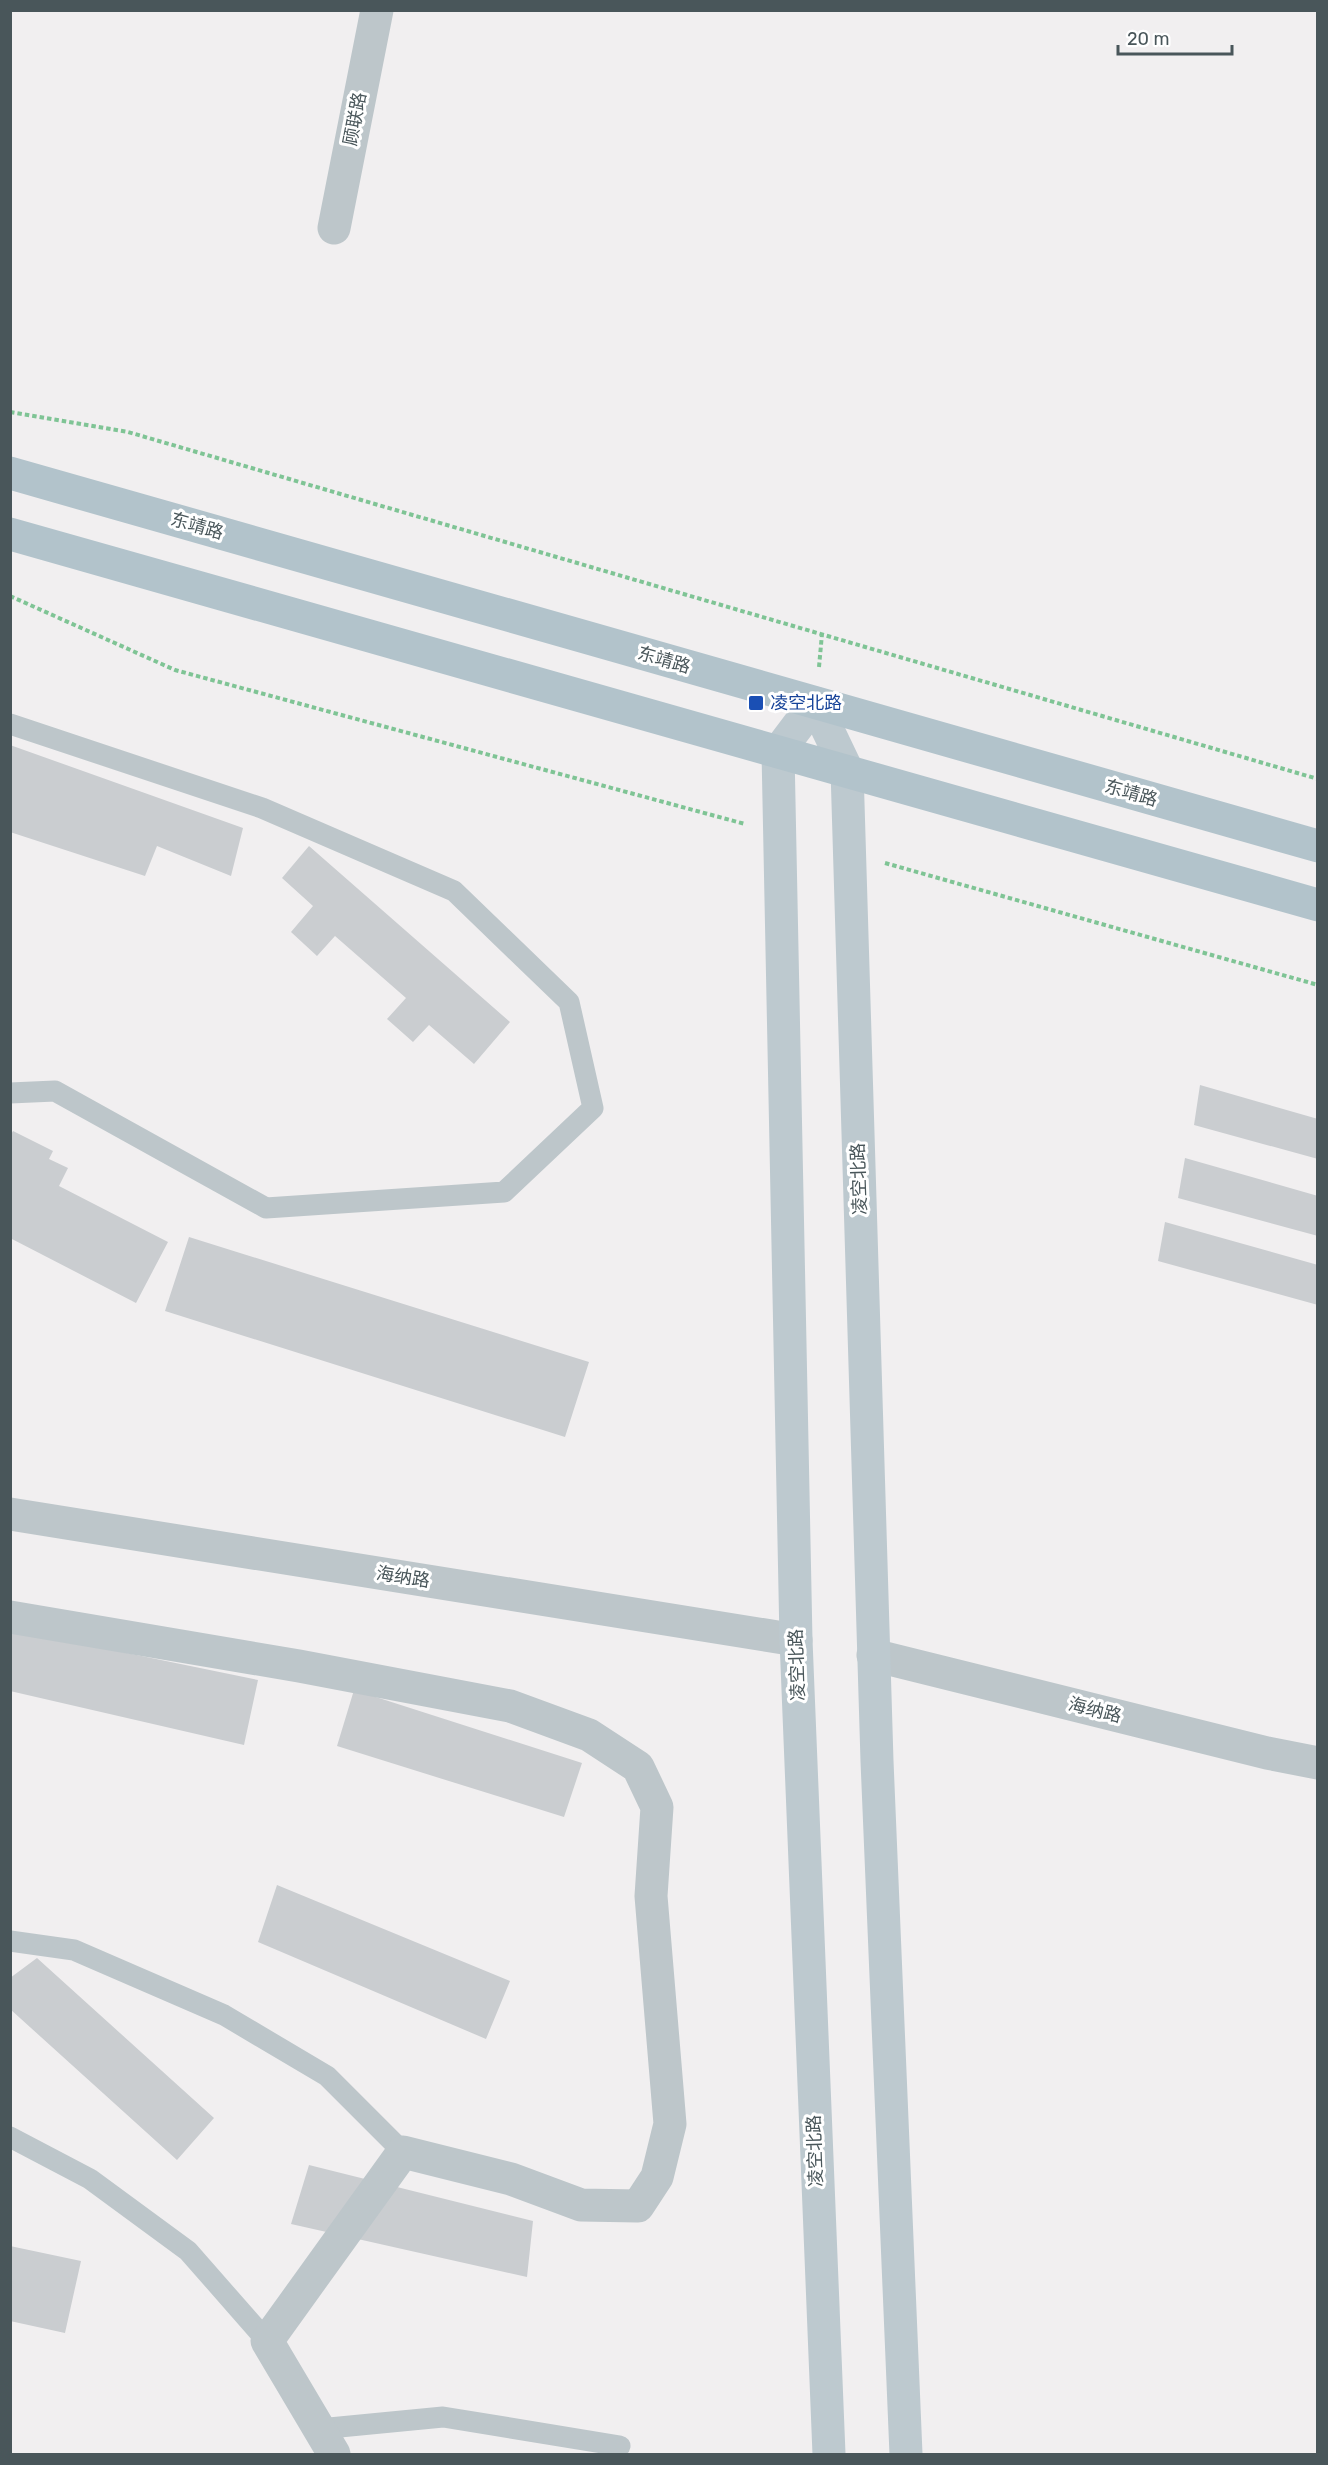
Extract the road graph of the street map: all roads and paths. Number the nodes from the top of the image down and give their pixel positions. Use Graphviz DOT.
graph roads {
  1 [pos="377,10"];
  2 [pos="334,228"];
  3 [pos="10,412"];
  4 [pos="10,473"];
  5 [pos="10,534"];
  6 [pos="10,596"];
  7 [pos="815,703"];
  8 [pos="10,723"];
  9 [pos="778,752"];
  10 [pos="847,770"];
  11 [pos="1317,779"];
  12 [pos="780,834"];
  13 [pos="1317,846"];
  14 [pos="850,853"];
  15 [pos="1317,905"];
  16 [pos="1317,985"];
  17 [pos="10,1093"];
  18 [pos="10,1514"];
  19 [pos="10,1617"];
  20 [pos="796,1640"];
  21 [pos="873,1654"];
  22 [pos="1317,1763"];
  23 [pos="10,1941"];
  24 [pos="10,2136"];
  25 [pos="403,2152"];
  26 [pos="267,2341"];
  27 [pos="326,2442"];
  28 [pos="620,2446"];
  29 [pos="829,2454"];
  30 [pos="906,2454"];
  1 -- 2 [label="street, 顾联路"];
  3 -- 11 [label="path"];
  4 -- 7 [label="main road, 东靖路"];
  5 -- 9 [label="main road"];
  6 -- 12 [label="path"];
  7 -- 9 [label="main road"];
  7 -- 10 [label="main road, 凌空北路"];
  7 -- 13 [label="main road, 东靖路"];
  8 -- 17 [label="lane"];
  9 -- 10 [label="main road"];
  9 -- 12 [label="main road, 凌空北路"];
  10 -- 14 [label="main road, 凌空北路"];
  10 -- 15 [label="main road"];
  12 -- 20 [label="main road, 凌空北路"];
  14 -- 16 [label="path"];
  14 -- 21 [label="main road, 凌空北路"];
  18 -- 20 [label="street, 海纳路"];
  19 -- 25 [label="street"];
  20 -- 29 [label="main road, 凌空北路"];
  21 -- 22 [label="street, 海纳路"];
  21 -- 30 [label="main road, 凌空北路"];
  23 -- 25 [label="lane"];
  24 -- 26 [label="lane"];
  25 -- 26 [label="street"];
  26 -- 27 [label="street"];
  27 -- 28 [label="lane"];
}
